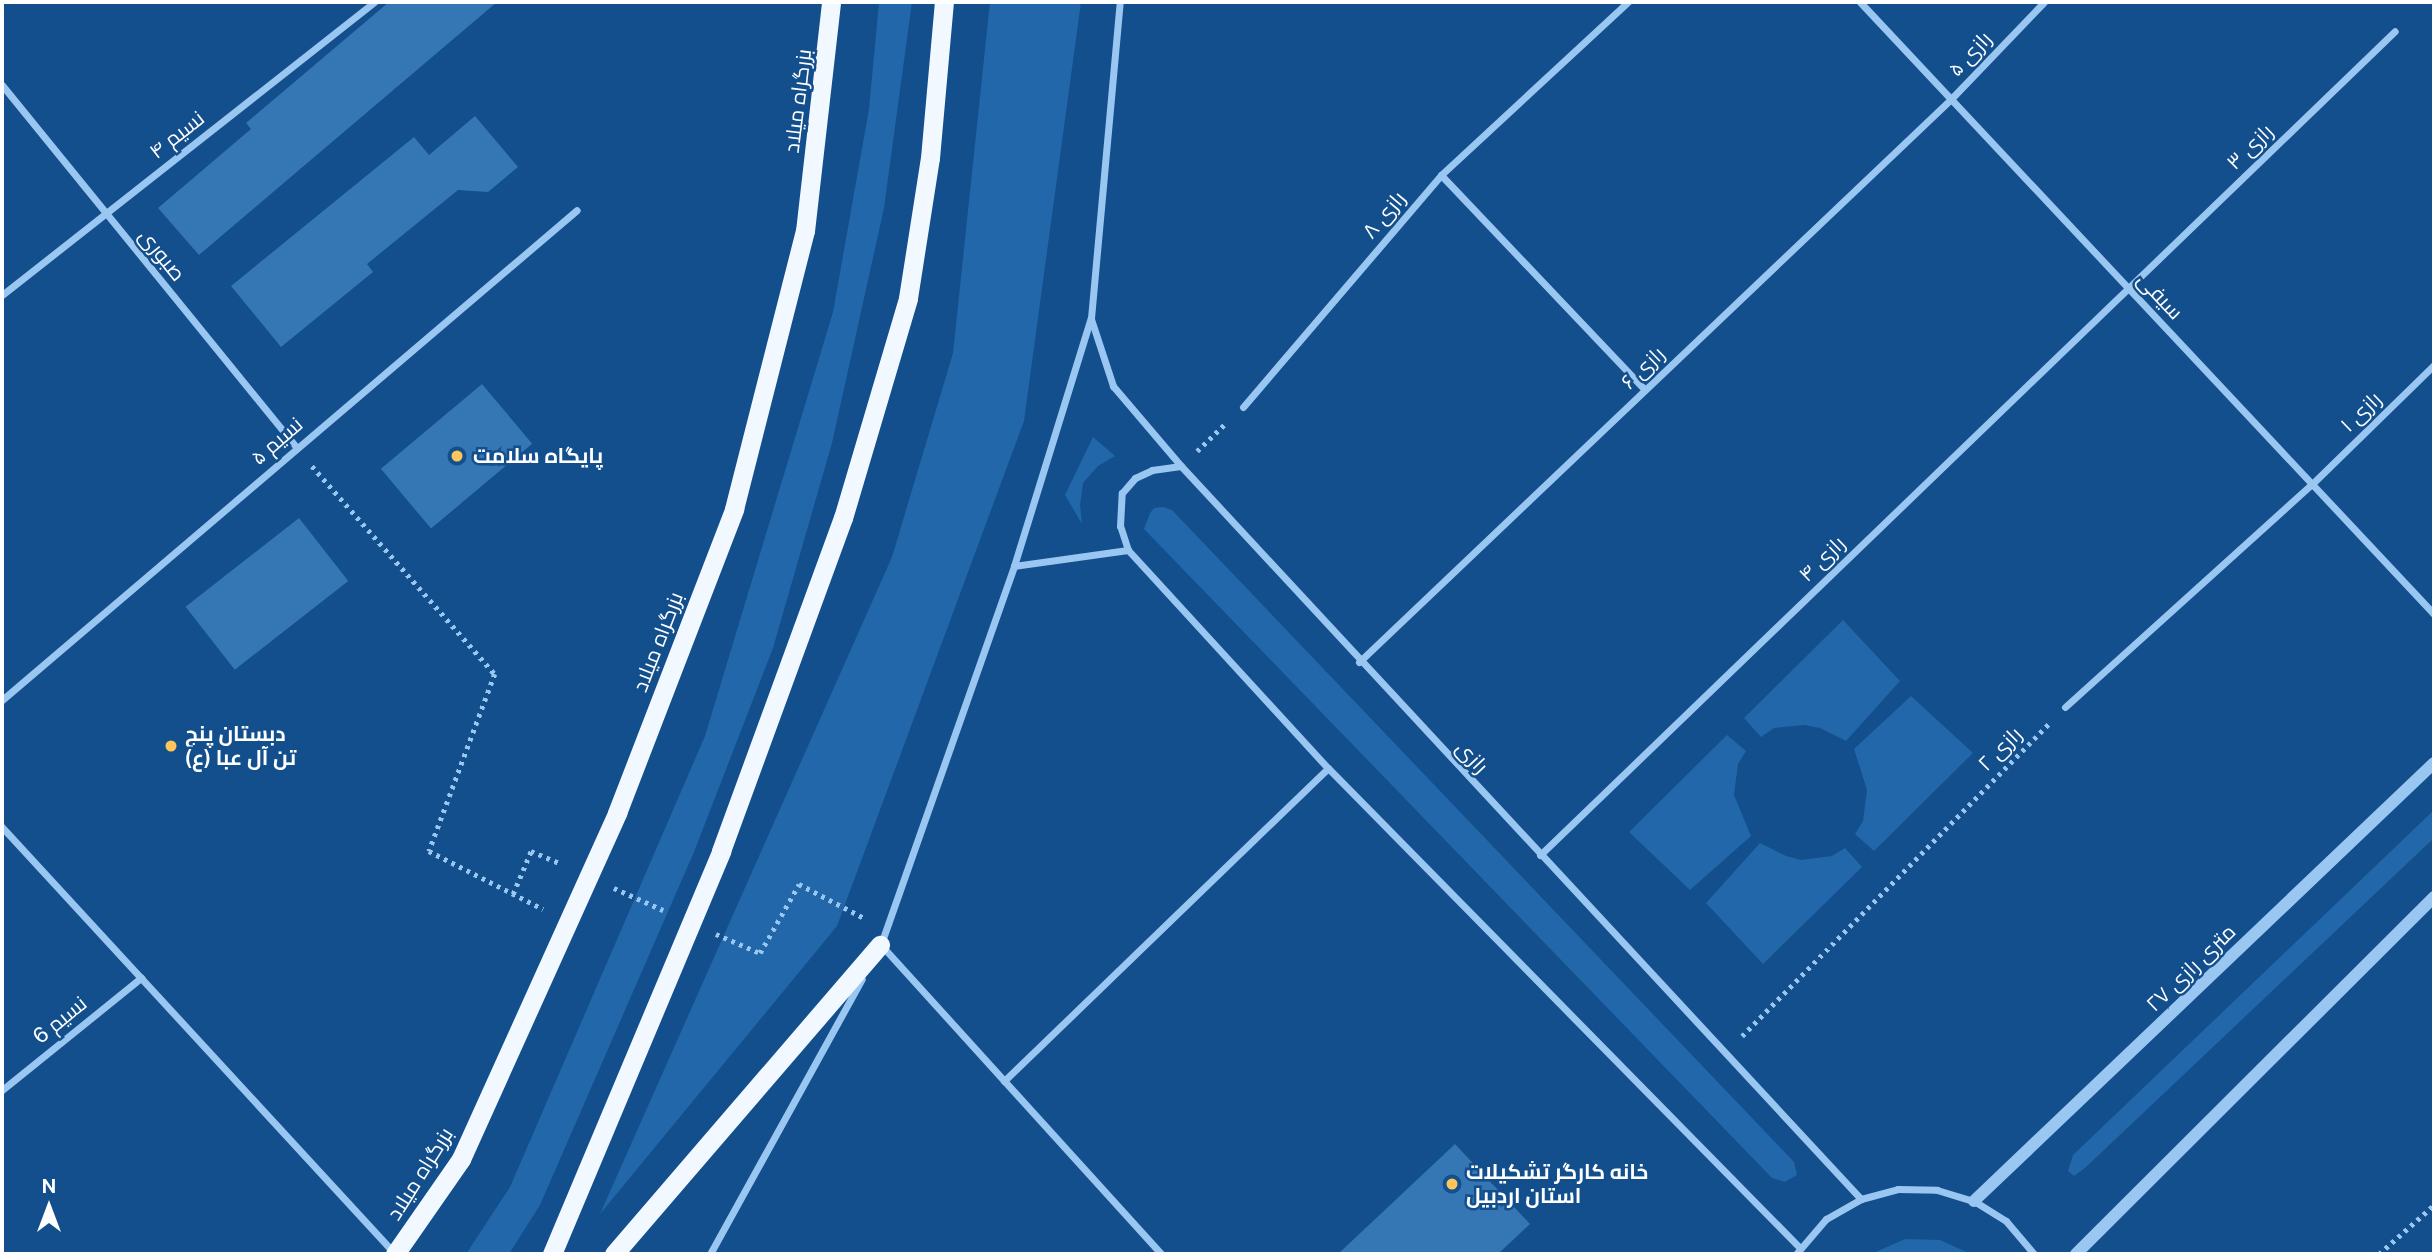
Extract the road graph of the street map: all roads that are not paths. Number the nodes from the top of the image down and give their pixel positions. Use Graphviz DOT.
graph roads {
  1 [pos="374,2"];
  2 [pos="831,2"];
  3 [pos="944,2"];
  4 [pos="1119,2"];
  5 [pos="1628,2"];
  6 [pos="1860,2"];
  7 [pos="2044,2"];
  8 [pos="2395,31"];
  9 [pos="2,85"];
  10 [pos="1951,99"];
  11 [pos="1441,174"];
  12 [pos="577,210"];
  13 [pos="106,213"];
  14 [pos="2128,288"];
  15 [pos="2,295"];
  16 [pos="1091,318"];
  17 [pos="2434,365"];
  18 [pos="1645,390"];
  19 [pos="1243,407"];
  20 [pos="296,447"];
  21 [pos="1181,466"];
  22 [pos="2312,484"];
  23 [pos="1128,550"];
  24 [pos="1014,566"];
  25 [pos="2434,614"];
  26 [pos="1359,662"];
  27 [pos="2,700"];
  28 [pos="2065,707"];
  29 [pos="2434,763"];
  30 [pos="1328,768"];
  31 [pos="2,827"];
  32 [pos="1540,855"];
  33 [pos="2434,897"];
  34 [pos="883,937"];
  35 [pos="141,978"];
  36 [pos="1004,1081"];
  37 [pos="2,1090"];
  38 [pos="1861,1199"];
  39 [pos="1974,1201"];
  40 [pos="1797,1251"];
  41 [pos="395,1254"];
  42 [pos="552,1254"];
  43 [pos="614,1254"];
  44 [pos="710,1254"];
  45 [pos="1161,1254"];
  46 [pos="2034,1254"];
  47 [pos="2076,1254"];
  1 -- 13 [label="street, نسیم ۴"];
  2 -- 41 [label="highway, بزرگراه میلاد"];
  3 -- 42 [label="highway"];
  4 -- 16 [label="street"];
  5 -- 11 [label="street, رازی ۸"];
  6 -- 10 [label="street, سیفی"];
  7 -- 10 [label="street, رازی ۵"];
  8 -- 14 [label="street, رازی ۳"];
  9 -- 13 [label="street, صبوری"];
  10 -- 14 [label="street, سیفی"];
  10 -- 18 [label="street, رازی ۶"];
  11 -- 18 [label="street"];
  11 -- 19 [label="street, رازی ۸"];
  12 -- 20 [label="street, نسیم ۵"];
  13 -- 15 [label="street, نسیم ۴"];
  13 -- 20 [label="street, صبوری"];
  14 -- 22 [label="street, سیفی"];
  14 -- 32 [label="street, رازی ۴"];
  16 -- 21 [label="street, رازی"];
  16 -- 24 [label="street"];
  17 -- 22 [label="street, رازی ۱"];
  18 -- 26 [label="street, رازی ۶"];
  20 -- 27 [label="street, نسیم ۵"];
  21 -- 23 [label="street"];
  21 -- 26 [label="street, رازی"];
  22 -- 25 [label="street, سیفی"];
  22 -- 28 [label="street"];
  23 -- 24 [label="street"];
  23 -- 30 [label="street"];
  24 -- 34 [label="street"];
  26 -- 32 [label="street, رازی"];
  29 -- 39 [label="street, ۲۷ متری رازی"];
  30 -- 36 [label="street"];
  30 -- 40 [label="street"];
  31 -- 35 [label="street"];
  32 -- 38 [label="street, رازی"];
  33 -- 47 [label="street"];
  34 -- 36 [label="street"];
  34 -- 43 [label="highway"];
  34 -- 44 [label="street"];
  35 -- 37 [label="street, نسیم 6"];
  35 -- 41 [label="street"];
  36 -- 45 [label="street"];
  38 -- 39 [label="street"];
  38 -- 40 [label="street"];
  39 -- 46 [label="street"];
}
